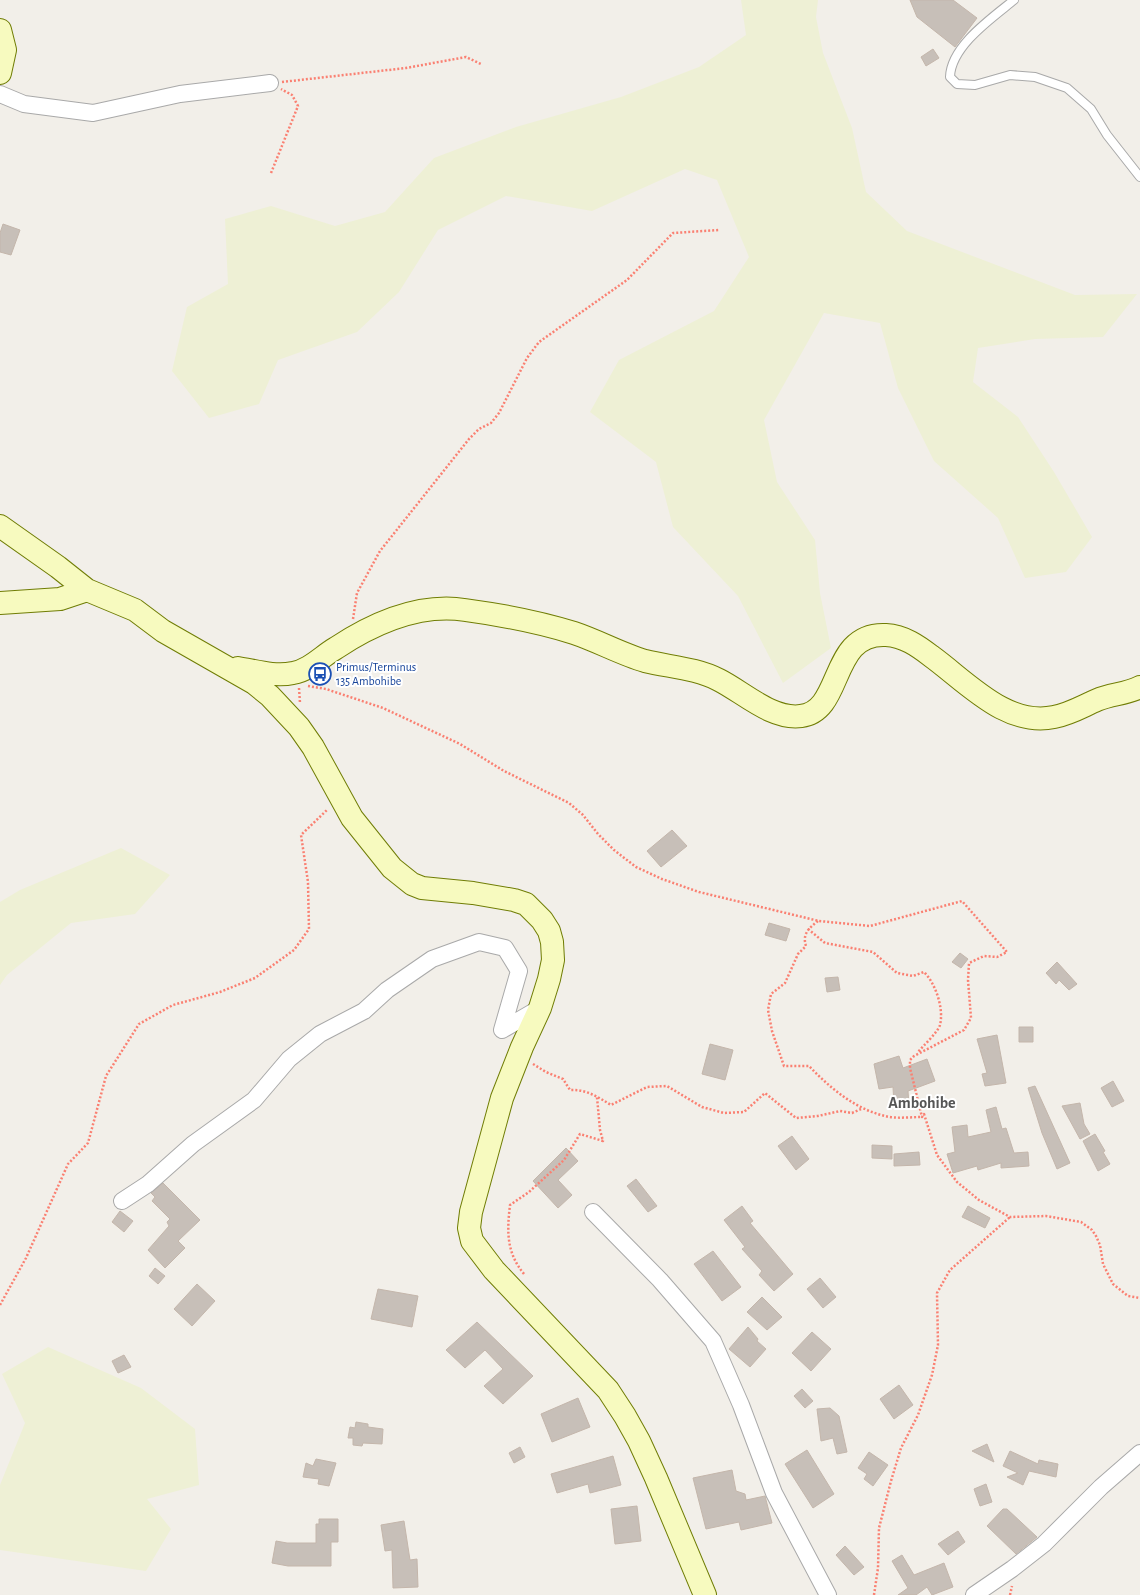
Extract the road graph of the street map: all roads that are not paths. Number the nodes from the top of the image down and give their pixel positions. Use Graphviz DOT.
graph roads {
  1 [pos="1014,0"];
  2 [pos="0,30"];
  3 [pos="0,73"];
  4 [pos="270,83"];
  5 [pos="0,94"];
  6 [pos="1140,177"];
  7 [pos="0,526"];
  8 [pos="87,590"];
  9 [pos="0,603"];
  10 [pos="227,666"];
  11 [pos="1140,687"];
  12 [pos="540,1008"];
  13 [pos="122,1201"];
  14 [pos="593,1212"];
  15 [pos="1140,1453"];
  16 [pos="705,1595"];
  17 [pos="828,1595"];
  18 [pos="974,1595"];
  1 -- 6 [label="lane"];
  2 -- 3 [label="street"];
  4 -- 5 [label="street"];
  7 -- 8 [label="street"];
  8 -- 9 [label="street"];
  8 -- 10 [label="street"];
  10 -- 11 [label="street"];
  10 -- 12 [label="street"];
  12 -- 13 [label="street"];
  12 -- 16 [label="street"];
  14 -- 17 [label="street"];
  15 -- 18 [label="street"];
}
